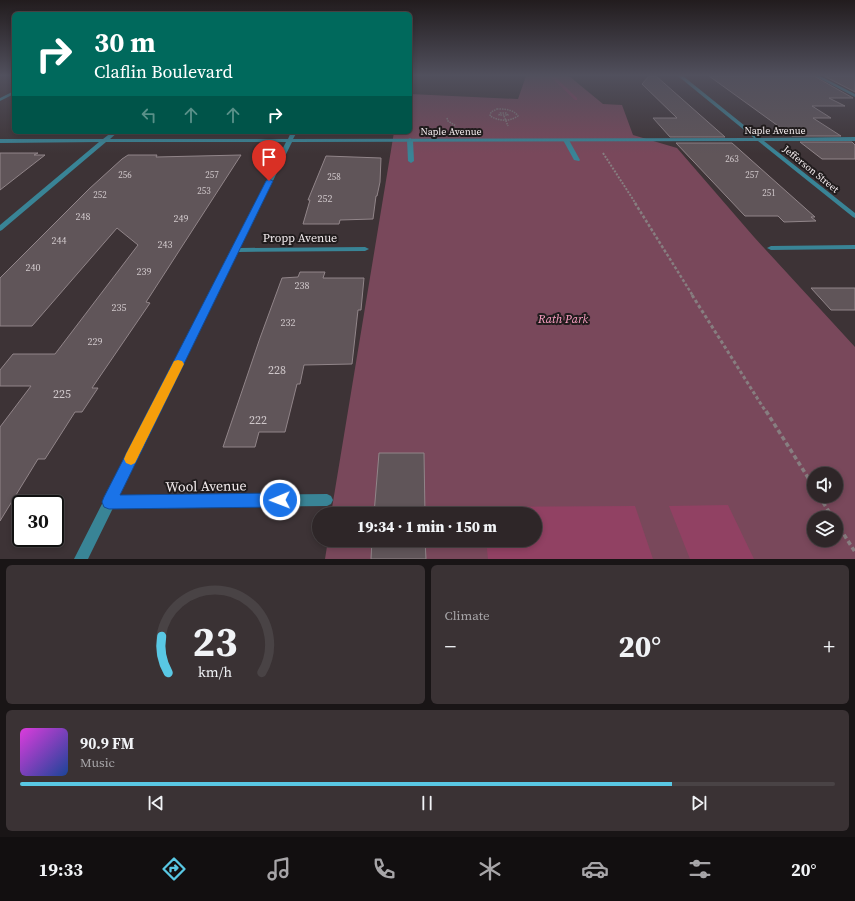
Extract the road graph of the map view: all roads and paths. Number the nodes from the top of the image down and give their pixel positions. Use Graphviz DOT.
graph roads {
  1 [pos="713,102"];
  2 [pos="502,109"];
  3 [pos="503,112"];
  4 [pos="504,116"];
  5 [pos="506,120"];
  6 [pos="113,134"];
  7 [pos="292,136"];
  8 [pos="594,139"];
  9 [pos="759,139"];
  10 [pos="855,139"];
  11 [pos="410,140"];
  12 [pos="566,140"];
  13 [pos="0,141"];
  14 [pos="104,141"];
  15 [pos="577,160"];
  16 [pos="411,161"];
  17 [pos="855,216"];
  18 [pos="0,229"];
  19 [pos="855,247"];
  20 [pos="771,248"];
  21 [pos="365,249"];
  22 [pos="235,250"];
  23 [pos="807,477"];
  24 [pos="327,500"];
  25 [pos="109,502"];
  26 [pos="843,533"];
  27 [pos="855,552"];
  28 [pos="81,559"];
  1 -- 9 [label="street, Jefferson Street"];
  2 -- 3 [label="path"];
  2 -- 5 [label="path"];
  2 -- 5 [label="path"];
  3 -- 4 [label="path"];
  3 -- 4 [label="path"];
  4 -- 5 [label="path"];
  6 -- 14 [label="street"];
  7 -- 11 [label="street, Naple Avenue"];
  7 -- 14 [label="street, Naple Avenue"];
  7 -- 22 [label="street"];
  8 -- 9 [label="street, Naple Avenue"];
  8 -- 12 [label="street, Naple Avenue"];
  8 -- 23 [label="path"];
  9 -- 10 [label="street, Naple Avenue"];
  9 -- 17 [label="street, Jefferson Street"];
  11 -- 12 [label="street, Naple Avenue"];
  11 -- 16 [label="street"];
  12 -- 15 [label="street"];
  13 -- 14 [label="street, Naple Avenue"];
  14 -- 18 [label="street"];
  19 -- 20 [label="street"];
  21 -- 22 [label="street, Propp Avenue"];
  22 -- 25 [label="street"];
  24 -- 25 [label="street, Wool Avenue"];
  25 -- 28 [label="street"];
  26 -- 27 [label="path"];
}
